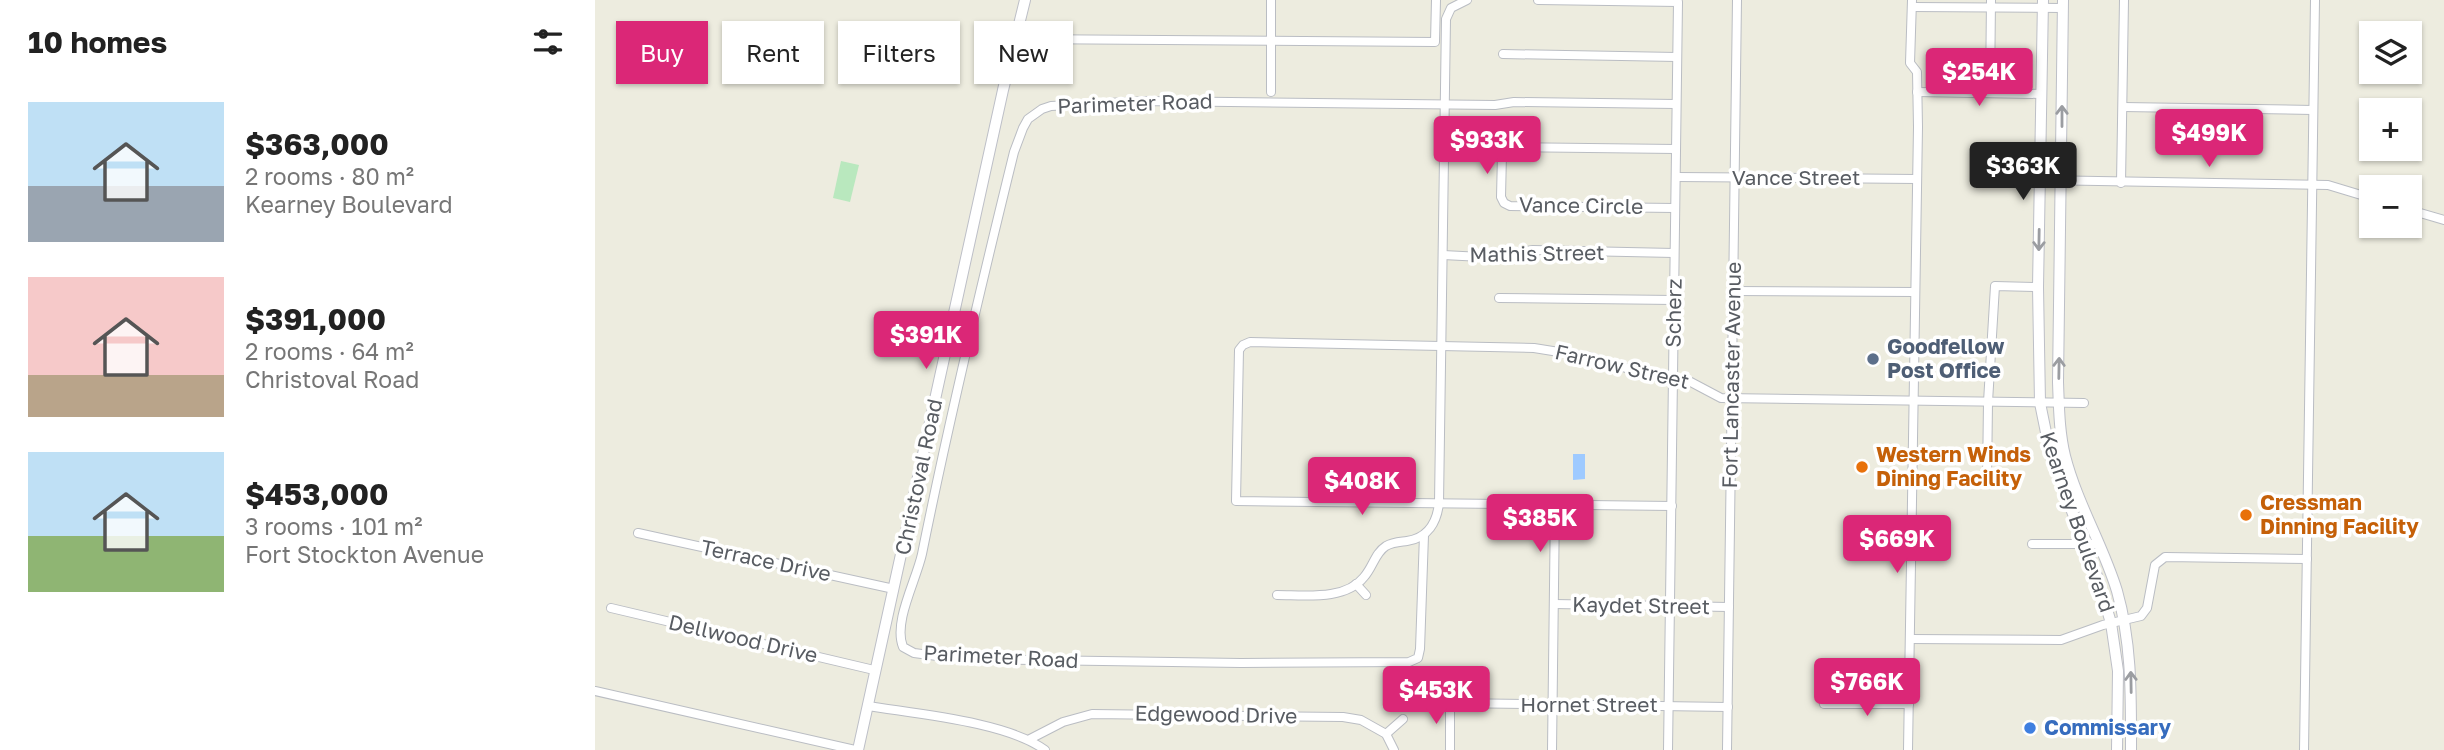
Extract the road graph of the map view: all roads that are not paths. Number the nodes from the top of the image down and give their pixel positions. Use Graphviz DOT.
graph roads {
  1 [pos="1025,0"];
  2 [pos="1271,0"];
  3 [pos="1436,0"];
  4 [pos="1467,0"];
  5 [pos="1538,0"];
  6 [pos="1737,0"];
  7 [pos="2124,0"];
  8 [pos="2315,0"];
  9 [pos="1912,4"];
  10 [pos="1991,4"];
  11 [pos="2043,4"];
  12 [pos="2063,4"];
  13 [pos="1020,21"];
  14 [pos="1073,39"];
  15 [pos="1272,41"];
  16 [pos="1503,54"];
  17 [pos="1677,57"];
  18 [pos="1005,84"];
  19 [pos="1271,92"];
  20 [pos="1917,92"];
  21 [pos="1990,93"];
  22 [pos="2041,94"];
  23 [pos="1444,104"];
  24 [pos="1676,104"];
  25 [pos="2123,107"];
  26 [pos="2313,110"];
  27 [pos="1676,149"];
  28 [pos="1676,177"];
  29 [pos="1734,177"];
  30 [pos="1917,179"];
  31 [pos="2039,180"];
  32 [pos="2061,181"];
  33 [pos="2121,183"];
  34 [pos="2313,185"];
  35 [pos="2359,194"];
  36 [pos="1675,208"];
  37 [pos="2422,214"];
  38 [pos="2444,220"];
  39 [pos="1674,253"];
  40 [pos="1443,255"];
  41 [pos="2038,287"];
  42 [pos="2060,287"];
  43 [pos="1733,291"];
  44 [pos="1915,292"];
  45 [pos="1499,298"];
  46 [pos="1674,300"];
  47 [pos="1441,346"];
  48 [pos="1673,378"];
  49 [pos="1732,399"];
  50 [pos="1915,401"];
  51 [pos="1988,402"];
  52 [pos="2040,403"];
  53 [pos="2059,403"];
  54 [pos="2084,403"];
  55 [pos="1987,481"];
  56 [pos="1439,503"];
  57 [pos="1555,504"];
  58 [pos="1672,506"];
  59 [pos="638,533"];
  60 [pos="1424,535"];
  61 [pos="2032,544"];
  62 [pos="2085,544"];
  63 [pos="2098,544"];
  64 [pos="2307,559"];
  65 [pos="1356,584"];
  66 [pos="894,590"];
  67 [pos="1366,594"];
  68 [pos="1277,595"];
  69 [pos="1554,604"];
  70 [pos="1670,606"];
  71 [pos="1729,607"];
  72 [pos="611,608"];
  73 [pos="2124,621"];
  74 [pos="2111,623"];
  75 [pos="1910,639"];
  76 [pos="874,670"];
  77 [pos="595,691"];
  78 [pos="1824,704"];
  79 [pos="1909,704"];
  80 [pos="1552,705"];
  81 [pos="868,706"];
  82 [pos="1668,706"];
  83 [pos="1728,707"];
  84 [pos="1402,719"];
  85 [pos="1385,734"];
  86 [pos="1030,739"];
  87 [pos="857,750"];
  88 [pos="1045,750"];
  89 [pos="1394,750"];
  90 [pos="1450,750"];
  91 [pos="1552,750"];
  92 [pos="1668,750"];
  93 [pos="1727,750"];
  94 [pos="1909,750"];
  95 [pos="2117,750"];
  96 [pos="2130,750"];
  97 [pos="2304,750"];
  1 -- 13 [label="street, Christoval Road"];
  2 -- 15 [label="street"];
  3 -- 15 [label="street"];
  4 -- 23 [label="street"];
  5 -- 17 [label="street, Scherz"];
  6 -- 29 [label="street, Fort Lancaster Avenue"];
  7 -- 25 [label="street"];
  8 -- 26 [label="street"];
  9 -- 10 [label="street"];
  9 -- 20 [label="street"];
  10 -- 11 [label="street"];
  10 -- 21 [label="street"];
  11 -- 12 [label="street"];
  11 -- 22 [label="street, Kearney Boulevard"];
  32 -- 12 [label="street, Kearney Boulevard, one-way"];
  14 -- 15 [label="street"];
  15 -- 19 [label="street"];
  16 -- 17 [label="street"];
  17 -- 24 [label="street, Scherz"];
  18 -- 66 [label="street, Christoval Road"];
  20 -- 21 [label="street"];
  20 -- 30 [label="street"];
  21 -- 22 [label="street"];
  22 -- 31 [label="street, Kearney Boulevard"];
  23 -- 24 [label="street, Parimeter Road"];
  23 -- 40 [label="street"];
  23 -- 60 [label="street, Parimeter Road"];
  24 -- 27 [label="street, Scherz"];
  25 -- 26 [label="street"];
  25 -- 33 [label="street"];
  26 -- 34 [label="street"];
  27 -- 28 [label="street, Scherz"];
  27 -- 36 [label="street, Vance Circle"];
  28 -- 29 [label="street, Vance Street"];
  28 -- 36 [label="street, Scherz"];
  29 -- 30 [label="street, Vance Street"];
  29 -- 43 [label="street, Fort Lancaster Avenue"];
  30 -- 44 [label="street"];
  31 -- 32 [label="street"];
  31 -- 41 [label="street, Kearney Boulevard, one-way"];
  32 -- 33 [label="street"];
  32 -- 42 [label="street, Kearney Boulevard"];
  33 -- 34 [label="street"];
  34 -- 35 [label="street"];
  34 -- 64 [label="street"];
  36 -- 39 [label="street, Scherz"];
  37 -- 38 [label="street"];
  39 -- 40 [label="street, Mathis Street"];
  39 -- 46 [label="street, Scherz"];
  40 -- 47 [label="street"];
  41 -- 42 [label="street"];
  41 -- 51 [label="street"];
  41 -- 52 [label="street, Kearney Boulevard"];
  53 -- 42 [label="street, Kearney Boulevard, one-way"];
  43 -- 44 [label="street"];
  43 -- 49 [label="street, Fort Lancaster Avenue"];
  44 -- 50 [label="street"];
  45 -- 46 [label="street"];
  46 -- 48 [label="street, Scherz"];
  47 -- 48 [label="street, Farrow Street"];
  47 -- 56 [label="street"];
  47 -- 56 [label="street, Farrow Street"];
  48 -- 49 [label="street, Farrow Street"];
  48 -- 58 [label="street, Scherz"];
  49 -- 50 [label="street, Farrow Street"];
  49 -- 71 [label="street, Fort Lancaster Avenue"];
  50 -- 51 [label="street, Farrow Street"];
  50 -- 75 [label="street"];
  51 -- 52 [label="street, Farrow Street"];
  51 -- 55 [label="street"];
  52 -- 53 [label="street, Farrow Street"];
  52 -- 62 [label="street, Kearney Boulevard"];
  53 -- 54 [label="street, Farrow Street"];
  53 -- 63 [label="street, Kearney Boulevard"];
  56 -- 57 [label="street"];
  56 -- 60 [label="street"];
  57 -- 58 [label="street"];
  57 -- 69 [label="street"];
  58 -- 70 [label="street, Scherz"];
  59 -- 66 [label="street, Terrace Drive"];
  60 -- 65 [label="street"];
  61 -- 62 [label="street"];
  62 -- 63 [label="street"];
  62 -- 74 [label="street, Kearney Boulevard"];
  63 -- 73 [label="street, Kearney Boulevard"];
  64 -- 73 [label="street"];
  64 -- 97 [label="street"];
  65 -- 67 [label="street"];
  65 -- 68 [label="street"];
  66 -- 76 [label="street, Christoval Road"];
  69 -- 70 [label="street, Kaydet Street"];
  69 -- 80 [label="street"];
  70 -- 71 [label="street, Kaydet Street"];
  70 -- 82 [label="street, Scherz"];
  71 -- 83 [label="street, Fort Lancaster Avenue"];
  72 -- 76 [label="street, Dellwood Drive"];
  73 -- 74 [label="street"];
  96 -- 73 [label="street, Kearney Boulevard, one-way"];
  74 -- 75 [label="street"];
  74 -- 95 [label="street, Kearney Boulevard"];
  75 -- 79 [label="street"];
  76 -- 81 [label="street, Christoval Road"];
  77 -- 87 [label="street"];
  78 -- 79 [label="street"];
  79 -- 94 [label="street"];
  80 -- 82 [label="street, Hornet Street"];
  80 -- 90 [label="street, Hornet Street"];
  80 -- 91 [label="street"];
  81 -- 86 [label="street"];
  81 -- 87 [label="street, Christoval Road"];
  82 -- 83 [label="street, Hornet Street"];
  82 -- 92 [label="street, Scherz"];
  83 -- 93 [label="street, Fort Lancaster Avenue"];
  84 -- 85 [label="street"];
  85 -- 86 [label="street, Edgewood Drive"];
  85 -- 89 [label="street"];
  86 -- 88 [label="street"];
}
